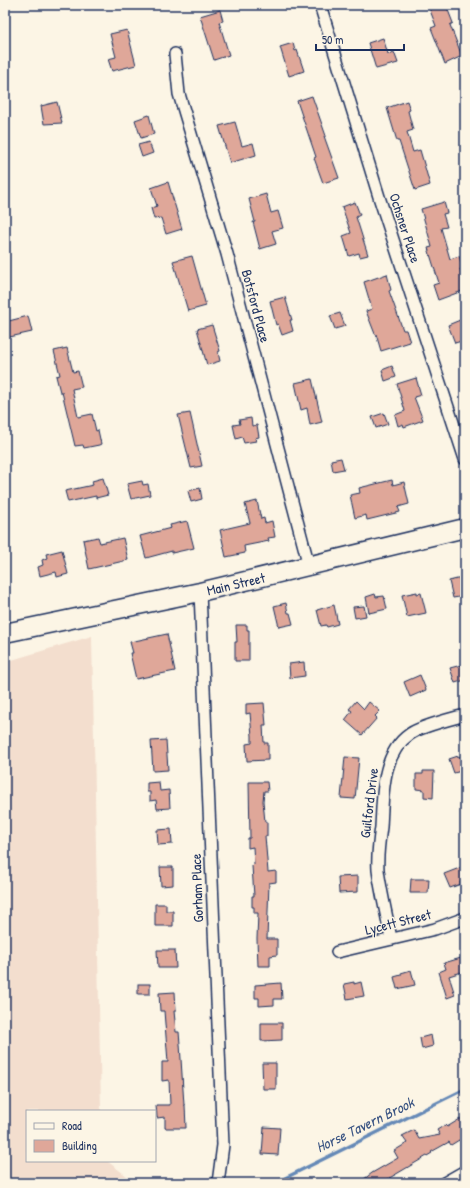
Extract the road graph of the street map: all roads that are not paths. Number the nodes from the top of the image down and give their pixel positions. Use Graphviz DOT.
graph roads {
  1 [pos="320,5"];
  2 [pos="175,54"];
  3 [pos="465,459"];
  4 [pos="465,528"];
  5 [pos="309,566"];
  6 [pos="200,592"];
  7 [pos="5,633"];
  8 [pos="465,715"];
  9 [pos="465,918"];
  10 [pos="392,939"];
  11 [pos="337,952"];
  12 [pos="465,1171"];
  13 [pos="218,1183"];
  14 [pos="444,1183"];
  1 -- 3 [label="street, Ochsner Place"];
  2 -- 5 [label="street, Botsford Place"];
  4 -- 5 [label="main road, Main Street"];
  5 -- 6 [label="main road, Main Street"];
  6 -- 7 [label="main road, Main Street"];
  6 -- 13 [label="street, Gorham Place"];
  8 -- 10 [label="street, Guilford Drive"];
  9 -- 10 [label="street, Lycett Street"];
  10 -- 11 [label="street, Lycett Street"];
  12 -- 14 [label="street"];
}
